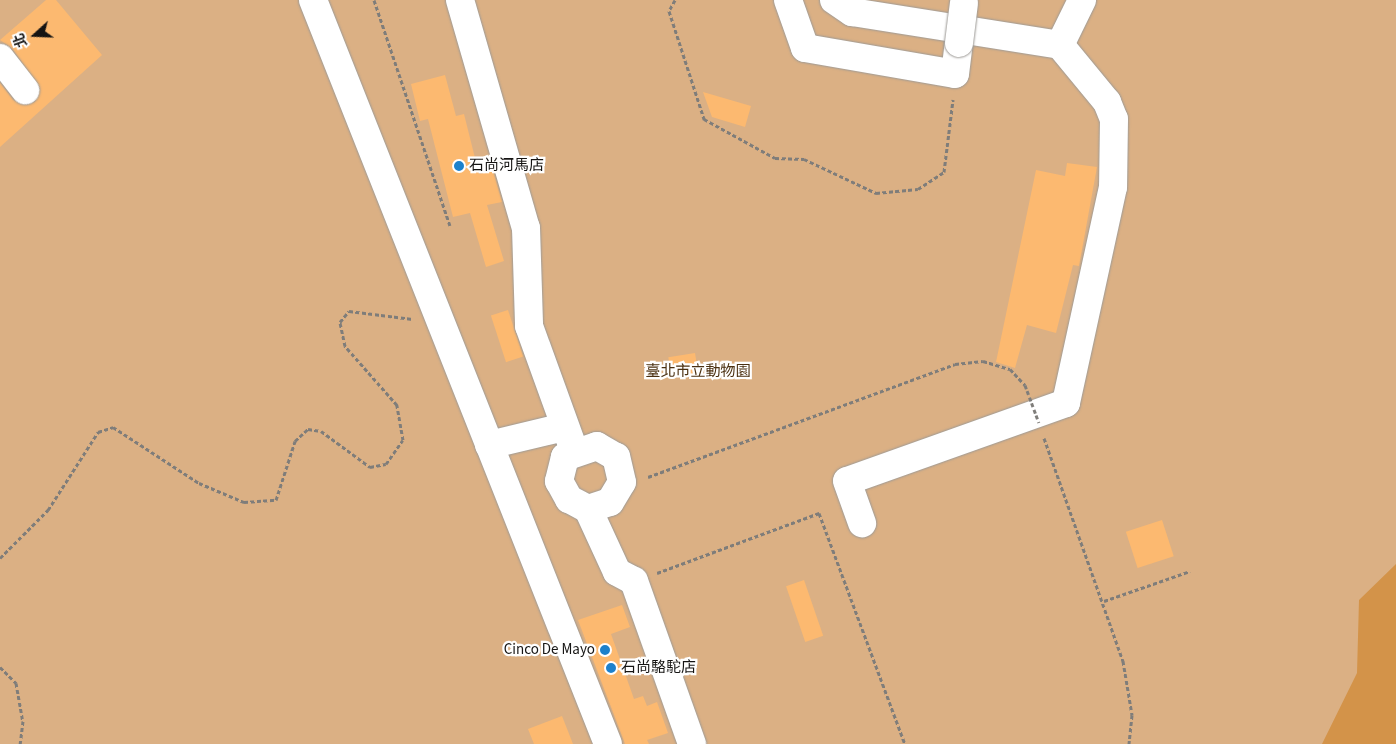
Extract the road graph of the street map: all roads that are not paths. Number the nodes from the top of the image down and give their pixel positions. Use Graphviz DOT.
graph roads {
  1 [pos="313,0"];
  2 [pos="460,0"];
  3 [pos="788,0"];
  4 [pos="834,0"];
  5 [pos="1082,0"];
  6 [pos="964,2"];
  7 [pos="1060,45"];
  8 [pos="0,58"];
  9 [pos="26,90"];
  10 [pos="569,438"];
  11 [pos="489,445"];
  12 [pos="588,509"];
  13 [pos="862,523"];
  14 [pos="608,744"];
  15 [pos="692,744"];
  1 -- 11 [label="street"];
  2 -- 10 [label="street"];
  3 -- 6 [label="street, bridge"];
  4 -- 7 [label="street"];
  5 -- 7 [label="street"];
  7 -- 13 [label="street"];
  8 -- 9 [label="street"];
  10 -- 11 [label="street"];
  10 -- 12 [label="street"];
  10 -- 12 [label="street"];
  11 -- 14 [label="street"];
  12 -- 15 [label="street"];
}
